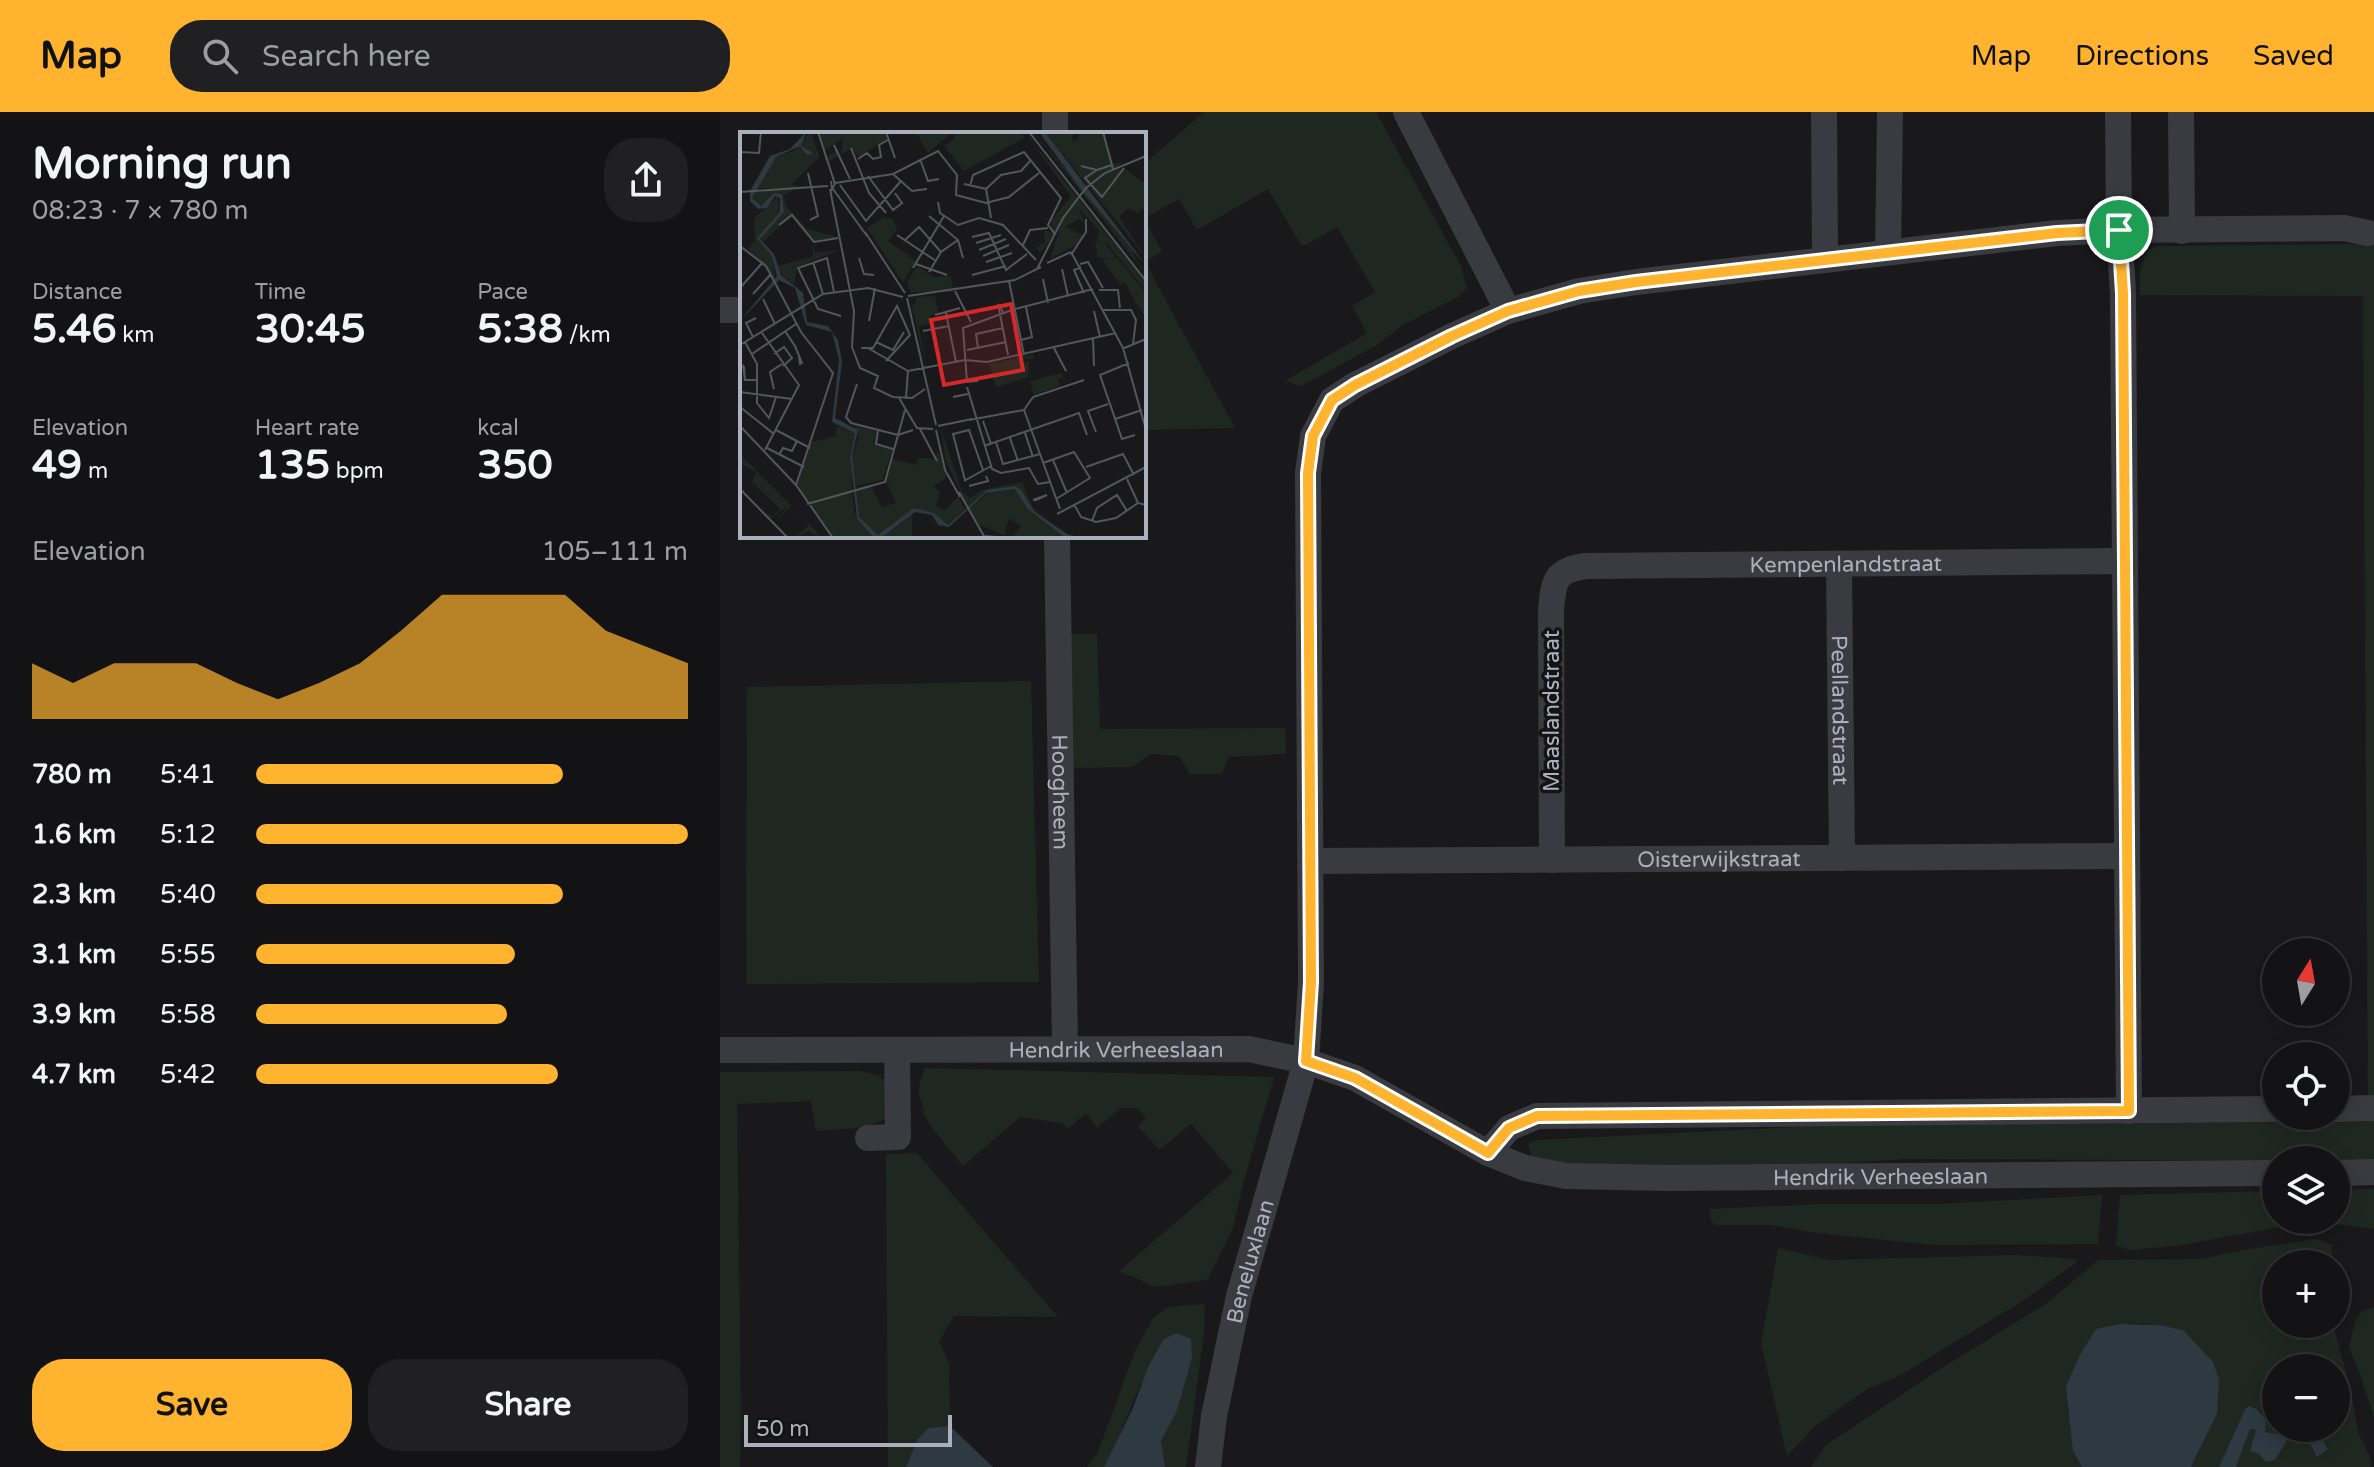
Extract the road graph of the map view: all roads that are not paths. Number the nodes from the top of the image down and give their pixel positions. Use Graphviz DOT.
graph roads {
  1 [pos="1406,112"];
  2 [pos="1824,112"];
  3 [pos="1890,112"];
  4 [pos="2118,112"];
  5 [pos="2181,112"];
  6 [pos="2119,230"];
  7 [pos="2182,231"];
  8 [pos="2368,233"];
  9 [pos="1888,252"];
  10 [pos="1825,260"];
  11 [pos="1508,311"];
  12 [pos="1057,538"];
  13 [pos="2124,561"];
  14 [pos="1839,564"];
  15 [pos="1567,569"];
  16 [pos="2127,856"];
  17 [pos="1842,858"];
  18 [pos="1552,860"];
  19 [pos="1311,861"];
  20 [pos="1065,1048"];
  21 [pos="720,1050"];
  22 [pos="897,1050"];
  23 [pos="1306,1061"];
  24 [pos="2372,1108"];
  25 [pos="2262,1109"];
  26 [pos="2350,1109"];
  27 [pos="2129,1111"];
  28 [pos="868,1138"];
  29 [pos="1488,1153"];
  30 [pos="2374,1172"];
  31 [pos="2262,1173"];
  32 [pos="2350,1173"];
  33 [pos="1208,1467"];
  1 -- 11 [label="street"];
  2 -- 10 [label="street"];
  3 -- 9 [label="street"];
  4 -- 6 [label="street"];
  5 -- 7 [label="street"];
  6 -- 7 [label="street, Beneluxlaan"];
  6 -- 9 [label="street, Beneluxlaan"];
  6 -- 13 [label="street"];
  7 -- 8 [label="street, Beneluxlaan"];
  9 -- 10 [label="street, Beneluxlaan"];
  10 -- 11 [label="street, Beneluxlaan"];
  11 -- 19 [label="street, Beneluxlaan"];
  12 -- 20 [label="street, Hoogheem"];
  13 -- 14 [label="street, Kempenlandstraat"];
  13 -- 16 [label="street"];
  14 -- 15 [label="street, Kempenlandstraat"];
  14 -- 17 [label="street, Peellandstraat"];
  15 -- 18 [label="street, Maaslandstraat"];
  16 -- 17 [label="street, Oisterwijkstraat"];
  16 -- 27 [label="street"];
  17 -- 18 [label="street, Oisterwijkstraat"];
  18 -- 19 [label="street, Oisterwijkstraat"];
  19 -- 23 [label="street, Beneluxlaan"];
  20 -- 22 [label="street, Hendrik Verheeslaan"];
  20 -- 23 [label="street, Hendrik Verheeslaan"];
  21 -- 22 [label="street, Hendrik Verheeslaan"];
  22 -- 28 [label="street"];
  23 -- 29 [label="street, Hendrik Verheeslaan"];
  23 -- 33 [label="street, Beneluxlaan"];
  24 -- 26 [label="street"];
  25 -- 27 [label="street"];
  27 -- 29 [label="street"];
  29 -- 31 [label="street, Hendrik Verheeslaan"];
  30 -- 32 [label="street"];
}
